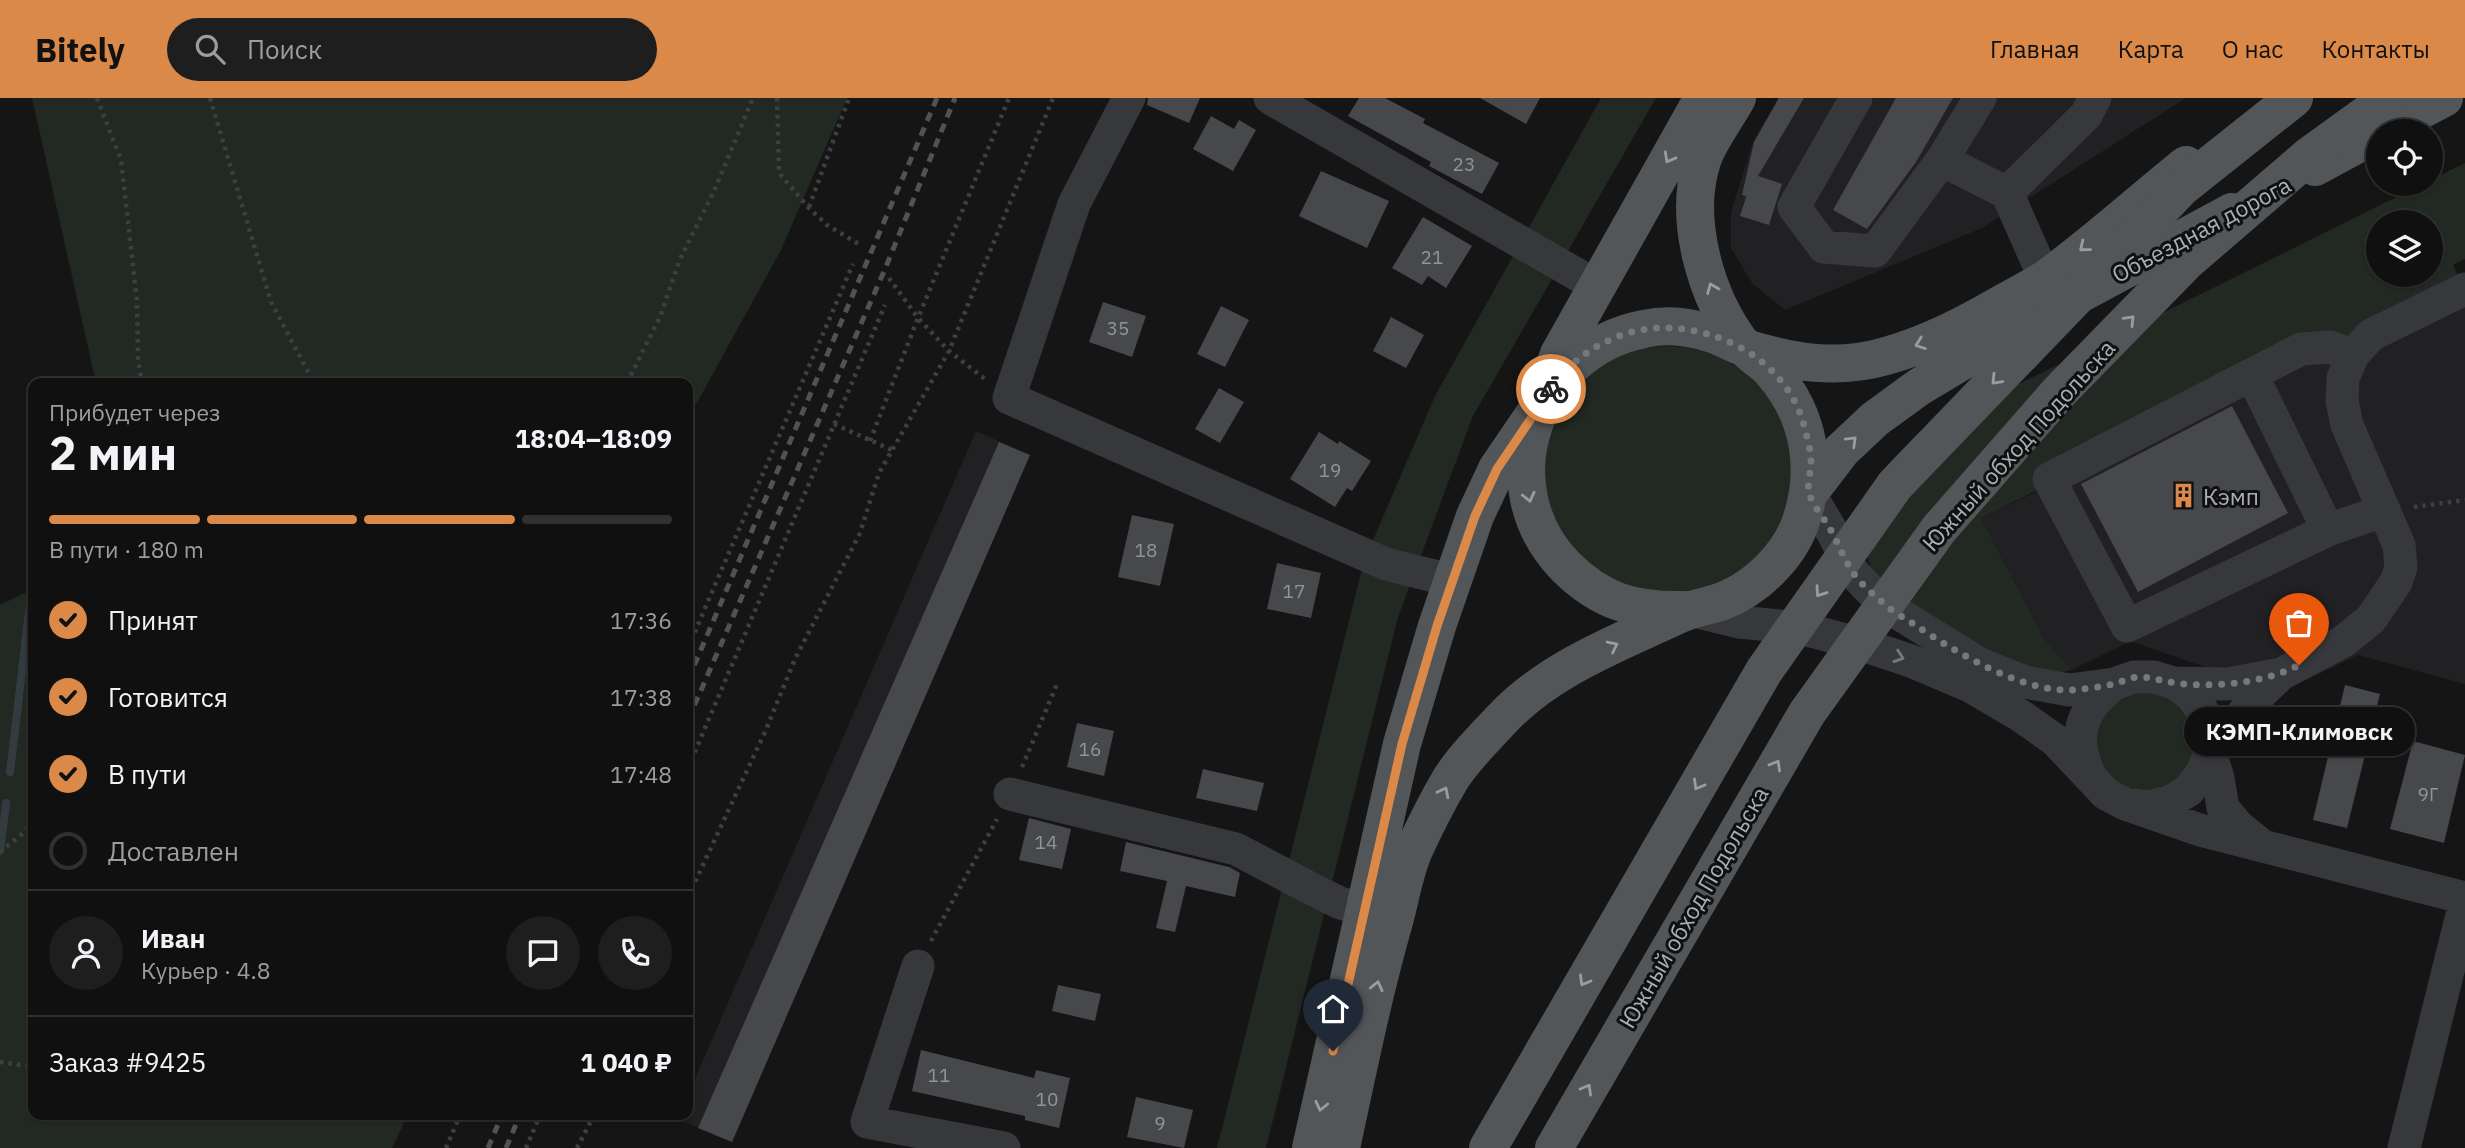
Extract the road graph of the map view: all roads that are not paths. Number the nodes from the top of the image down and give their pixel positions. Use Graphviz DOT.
graph roads {
  1 [pos="1129,98"];
  2 [pos="1270,98"];
  3 [pos="1856,98"];
  4 [pos="1980,98"];
  5 [pos="2123,98"];
  6 [pos="2269,98"];
  7 [pos="2294,98"];
  8 [pos="2389,98"];
  9 [pos="2444,98"];
  10 [pos="1720,107"];
  11 [pos="2091,107"];
  12 [pos="2404,119"];
  13 [pos="2366,140"];
  14 [pos="1942,160"];
  15 [pos="2007,193"];
  16 [pos="2045,279"];
  17 [pos="1597,286"];
  18 [pos="2465,289"];
  19 [pos="1744,348"];
  20 [pos="2353,355"];
  21 [pos="2252,375"];
  22 [pos="1540,407"];
  23 [pos="1809,493"];
  24 [pos="2383,511"];
  25 [pos="2328,530"];
  26 [pos="1454,581"];
  27 [pos="1690,610"];
  28 [pos="2281,674"];
  29 [pos="2174,683"];
  30 [pos="2114,684"];
  31 [pos="2210,752"];
  32 [pos="2090,778"];
  33 [pos="1010,794"];
  34 [pos="2125,804"];
  35 [pos="2264,847"];
  36 [pos="2465,901"];
  37 [pos="1364,910"];
  38 [pos="918,966"];
  39 [pos="2455,992"];
  40 [pos="1004,1148"];
  41 [pos="1311,1148"];
  42 [pos="1341,1148"];
  43 [pos="1488,1148"];
  44 [pos="1554,1148"];
  45 [pos="2404,1148"];
  1 -- 26 [label="lane"];
  2 -- 17 [label="lane"];
  3 -- 14 [label="lane"];
  4 -- 14 [label="lane"];
  5 -- 11 [label="lane"];
  6 -- 16 [label="main road, Объездная дорога, one-way"];
  7 -- 43 [label="main road, one-way, bridge"];
  44 -- 8 [label="main road, Южный обход Подольска, one-way, bridge"];
  9 -- 12 [label="main road, Объездная дорога"];
  10 -- 17 [label="main road, one-way"];
  19 -- 10 [label="main road, one-way"];
  11 -- 15 [label="lane"];
  23 -- 13 [label="main road, Объездная дорога, one-way"];
  14 -- 15 [label="lane"];
  15 -- 16 [label="lane"];
  16 -- 19 [label="main road, Объездная дорога, one-way"];
  17 -- 22 [label="main road"];
  18 -- 20 [label="lane"];
  19 -- 22 [label="main road"];
  19 -- 23 [label="main road"];
  20 -- 21 [label="lane"];
  20 -- 24 [label="lane"];
  21 -- 25 [label="lane"];
  21 -- 25 [label="lane"];
  22 -- 26 [label="main road"];
  22 -- 27 [label="main road, one-way"];
  23 -- 27 [label="main road"];
  23 -- 30 [label="lane"];
  24 -- 25 [label="lane"];
  24 -- 28 [label="lane"];
  26 -- 37 [label="main road"];
  27 -- 32 [label="lane, one-way"];
  42 -- 27 [label="main road, one-way"];
  28 -- 29 [label="lane"];
  28 -- 31 [label="lane"];
  29 -- 30 [label="lane"];
  29 -- 31 [label="lane"];
  30 -- 32 [label="lane"];
  31 -- 34 [label="lane"];
  31 -- 35 [label="lane"];
  32 -- 34 [label="lane"];
  33 -- 37 [label="lane"];
  34 -- 35 [label="lane"];
  35 -- 36 [label="lane"];
  36 -- 39 [label="lane"];
  37 -- 41 [label="main road, one-way"];
  38 -- 40 [label="lane"];
  39 -- 45 [label="lane"];
}
